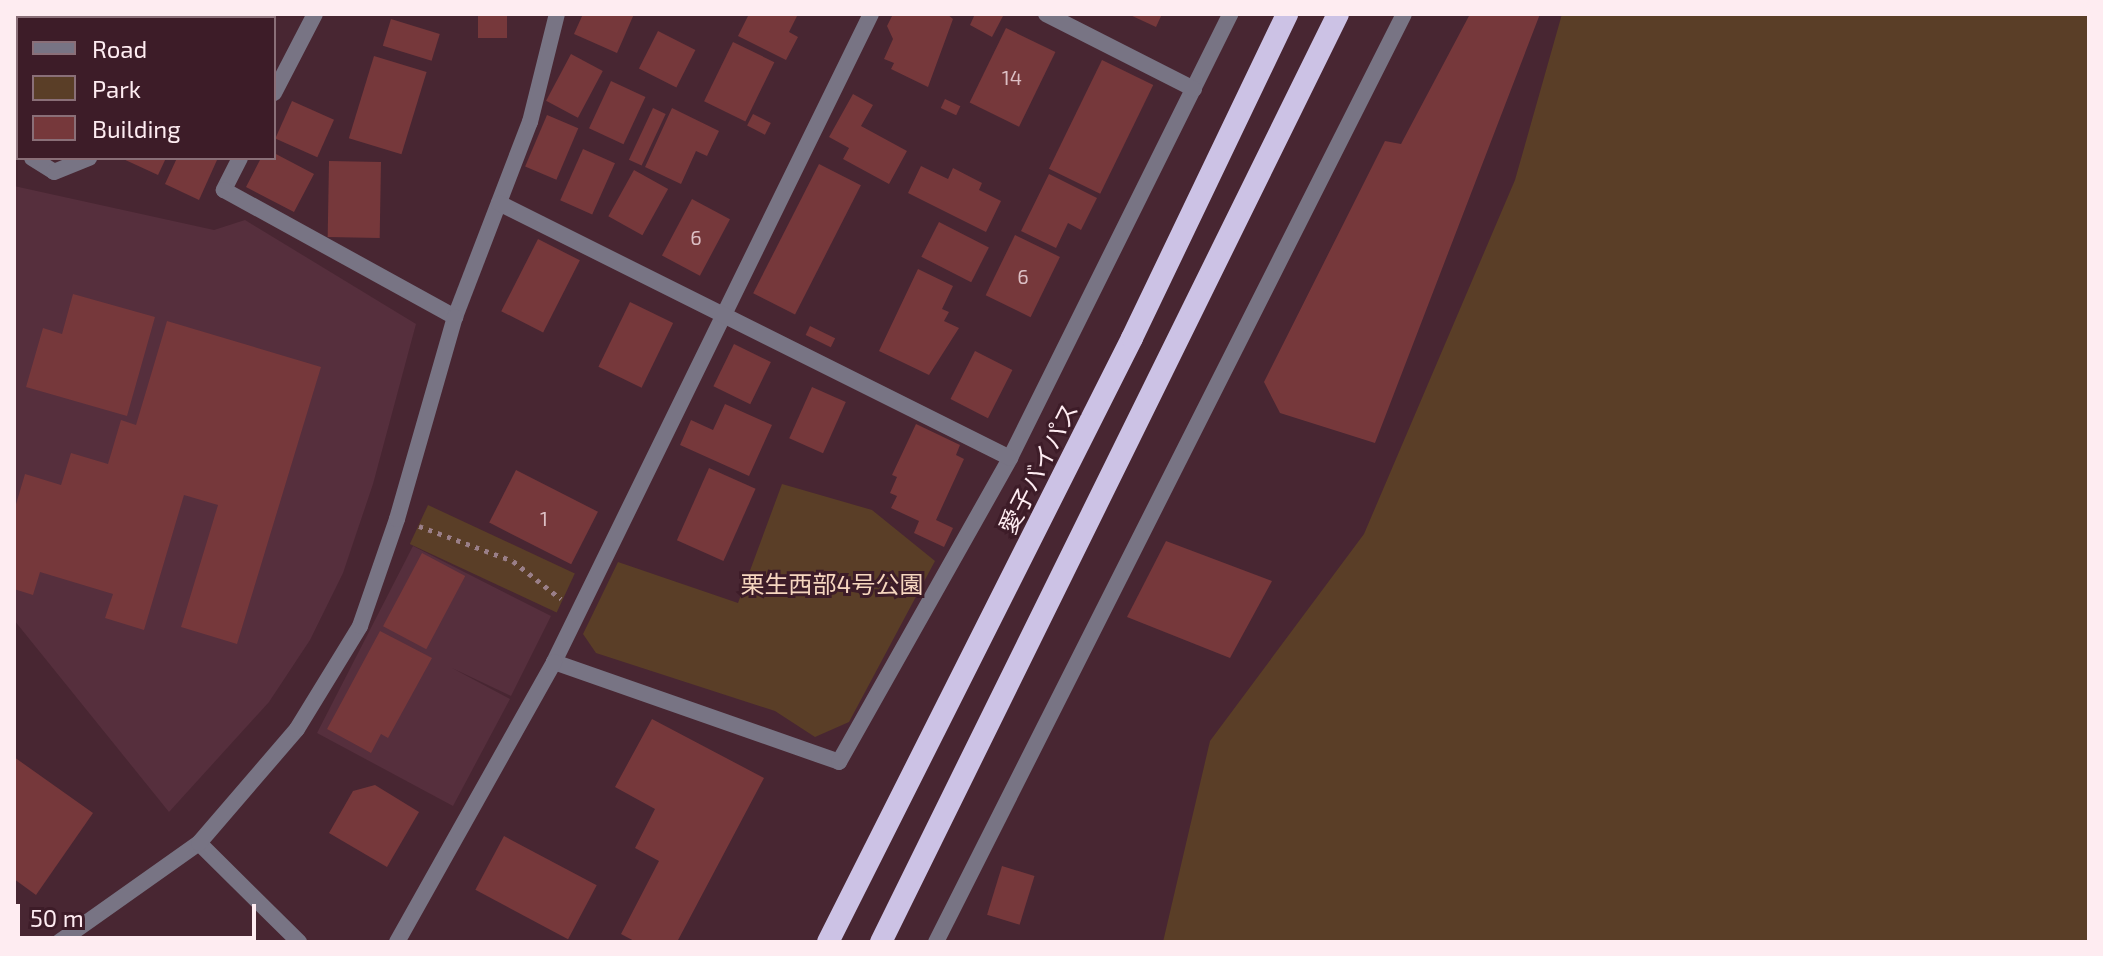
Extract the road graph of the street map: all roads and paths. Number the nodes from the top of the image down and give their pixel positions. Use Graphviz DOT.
graph roads {
  1 [pos="315,14"];
  2 [pos="557,14"];
  3 [pos="871,14"];
  4 [pos="1046,14"];
  5 [pos="1230,14"];
  6 [pos="1287,14"];
  7 [pos="1338,14"];
  8 [pos="1404,14"];
  9 [pos="276,89"];
  10 [pos="1194,89"];
  11 [pos="35,160"];
  12 [pos="84,160"];
  13 [pos="239,160"];
  14 [pos="499,203"];
  15 [pos="721,315"];
  16 [pos="455,317"];
  17 [pos="1010,458"];
  18 [pos="397,519"];
  19 [pos="579,609"];
  20 [pos="554,662"];
  21 [pos="199,843"];
  22 [pos="59,942"];
  23 [pos="299,942"];
  24 [pos="397,942"];
  25 [pos="828,942"];
  26 [pos="881,942"];
  27 [pos="936,942"];
  1 -- 9 [label="street"];
  2 -- 14 [label="street"];
  3 -- 15 [label="street"];
  4 -- 10 [label="street"];
  5 -- 10 [label="street"];
  6 -- 25 [label="highway, 愛子バイパス"];
  7 -- 26 [label="highway"];
  8 -- 27 [label="street"];
  10 -- 17 [label="street"];
  11 -- 12 [label="street"];
  13 -- 16 [label="street"];
  14 -- 15 [label="street"];
  14 -- 16 [label="street"];
  15 -- 17 [label="street"];
  15 -- 19 [label="street"];
  16 -- 18 [label="street"];
  17 -- 20 [label="street"];
  18 -- 19 [label="path"];
  18 -- 21 [label="street"];
  19 -- 20 [label="street"];
  20 -- 24 [label="street"];
  21 -- 22 [label="street"];
  21 -- 23 [label="street"];
}
